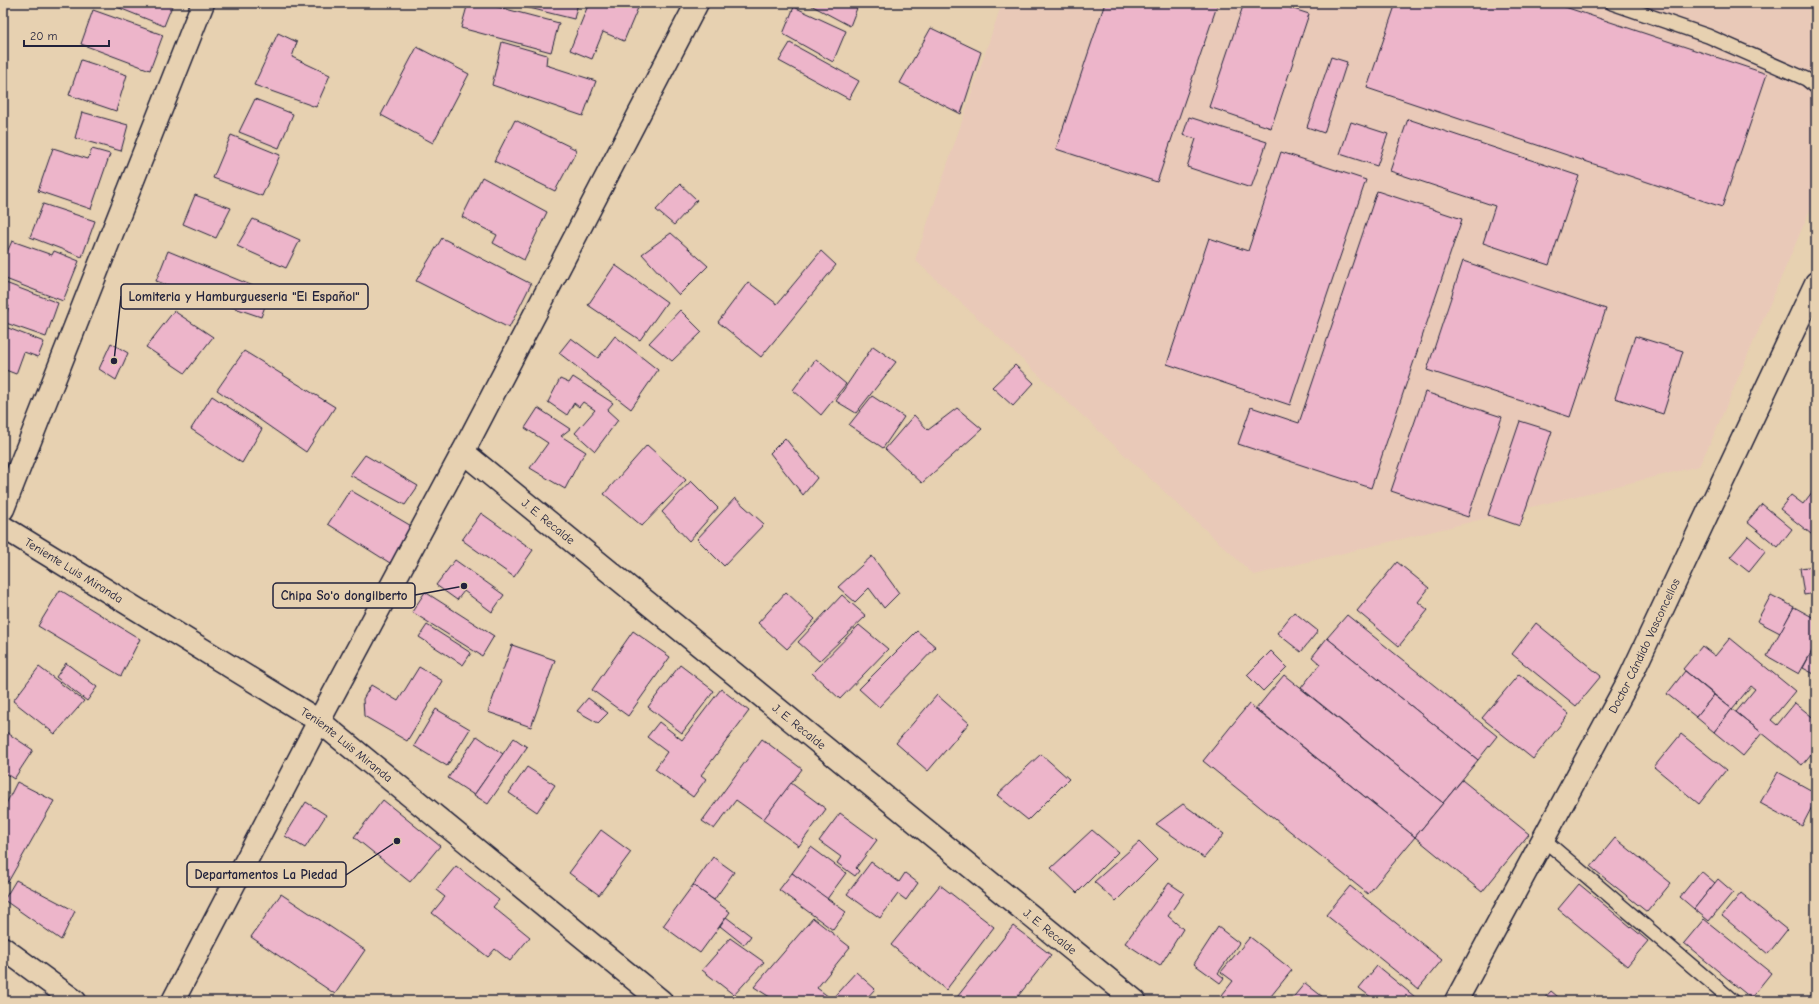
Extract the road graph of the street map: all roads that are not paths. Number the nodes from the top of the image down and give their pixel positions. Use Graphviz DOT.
graph roads {
  1 [pos="203,3"];
  2 [pos="697,3"];
  3 [pos="1612,3"];
  4 [pos="1816,87"];
  5 [pos="1816,283"];
  6 [pos="463,452"];
  7 [pos="3,509"];
  8 [pos="3,527"];
  9 [pos="319,721"];
  10 [pos="1543,839"];
  11 [pos="3,948"];
  12 [pos="75,1001"];
  13 [pos="173,1001"];
  14 [pos="661,1001"];
  15 [pos="1135,1001"];
  16 [pos="1456,1001"];
  17 [pos="1733,1001"];
  1 -- 7 [label="street"];
  2 -- 6 [label="street"];
  3 -- 4 [label="lane"];
  5 -- 10 [label="street, Doctor Cándido Vasconcellos"];
  6 -- 9 [label="street"];
  6 -- 15 [label="street, J. E. Recalde"];
  8 -- 9 [label="street, Teniente Luis Miranda"];
  9 -- 13 [label="street"];
  9 -- 14 [label="street, Teniente Luis Miranda"];
  10 -- 16 [label="street, Doctor Cándido Vasconcellos"];
  10 -- 17 [label="lane"];
  11 -- 12 [label="street"];
}
